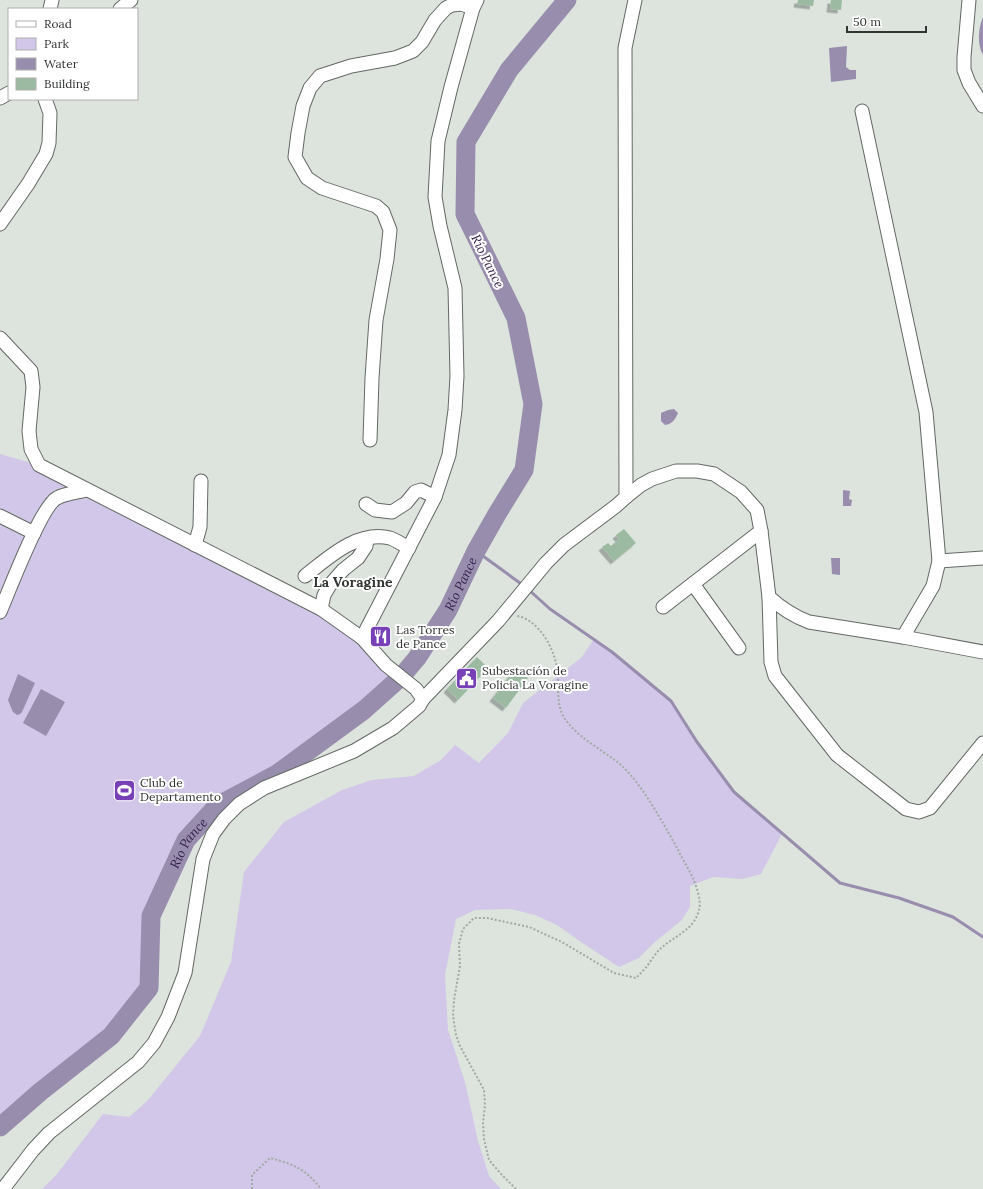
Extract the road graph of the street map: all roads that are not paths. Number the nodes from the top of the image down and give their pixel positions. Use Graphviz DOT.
graph roads {
  1 [pos="131,0"];
  2 [pos="635,0"];
  3 [pos="969,0"];
  4 [pos="475,4"];
  5 [pos="121,8"];
  6 [pos="48,101"];
  7 [pos="983,106"];
  8 [pos="862,111"];
  9 [pos="0,224"];
  10 [pos="0,338"];
  11 [pos="370,440"];
  12 [pos="201,481"];
  13 [pos="87,490"];
  14 [pos="435,497"];
  15 [pos="626,497"];
  16 [pos="366,504"];
  17 [pos="0,516"];
  18 [pos="761,531"];
  19 [pos="34,533"];
  20 [pos="366,539"];
  21 [pos="195,545"];
  22 [pos="409,548"];
  23 [pos="983,558"];
  24 [pos="939,561"];
  25 [pos="305,576"];
  26 [pos="693,584"];
  27 [pos="769,597"];
  28 [pos="663,607"];
  29 [pos="321,608"];
  30 [pos="0,612"];
  31 [pos="904,637"];
  32 [pos="362,638"];
  33 [pos="739,648"];
  34 [pos="983,652"];
  35 [pos="420,694"];
  36 [pos="983,743"];
  37 [pos="3,1189"];
  1 -- 5 [label="street"];
  2 -- 15 [label="street"];
  3 -- 7 [label="street"];
  4 -- 11 [label="street"];
  4 -- 14 [label="street"];
  6 -- 9 [label="street"];
  8 -- 24 [label="street"];
  10 -- 13 [label="street"];
  12 -- 21 [label="street"];
  13 -- 19 [label="street"];
  13 -- 21 [label="street"];
  14 -- 16 [label="street"];
  14 -- 22 [label="street"];
  15 -- 18 [label="street"];
  15 -- 35 [label="street"];
  17 -- 19 [label="street"];
  18 -- 26 [label="street"];
  18 -- 27 [label="street"];
  19 -- 30 [label="street"];
  20 -- 22 [label="street"];
  20 -- 25 [label="street"];
  20 -- 29 [label="street"];
  21 -- 29 [label="street"];
  22 -- 32 [label="street"];
  23 -- 24 [label="street"];
  24 -- 31 [label="street"];
  26 -- 28 [label="street"];
  26 -- 33 [label="street"];
  27 -- 31 [label="street"];
  27 -- 36 [label="street"];
  29 -- 32 [label="street"];
  31 -- 34 [label="street"];
  32 -- 35 [label="street"];
  35 -- 37 [label="street"];
}
